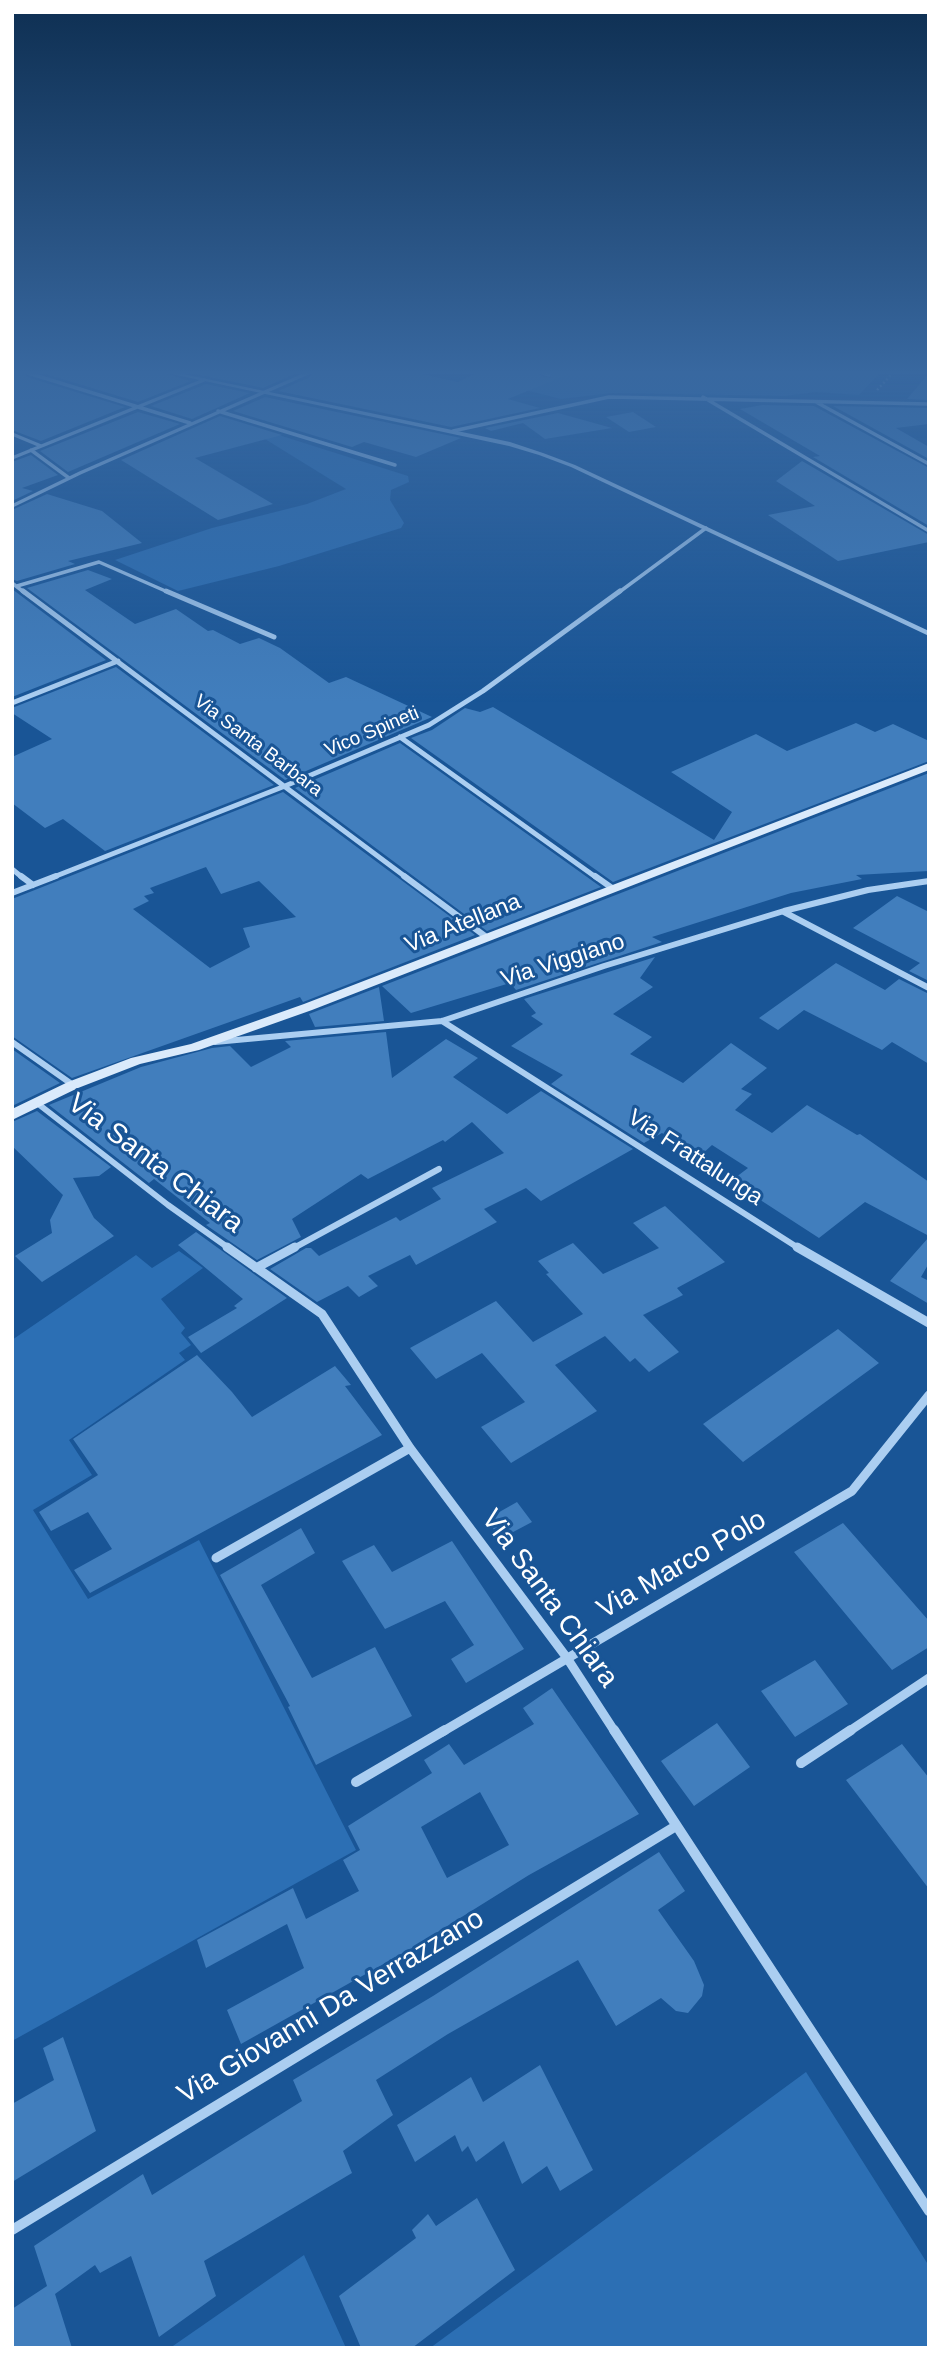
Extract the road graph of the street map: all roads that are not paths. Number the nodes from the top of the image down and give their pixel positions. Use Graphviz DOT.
graph roads {
  1 [pos="59,483"];
  2 [pos="607,483"];
  3 [pos="848,483"];
  4 [pos="12,506"];
  5 [pos="706,528"];
  6 [pos="929,531"];
  7 [pos="15,584"];
  8 [pos="929,634"];
  9 [pos="274,637"];
  10 [pos="118,661"];
  11 [pos="12,703"];
  12 [pos="400,737"];
  13 [pos="929,766"];
  14 [pos="285,786"];
  15 [pos="12,869"];
  16 [pos="929,881"];
  17 [pos="33,885"];
  18 [pos="612,888"];
  19 [pos="12,893"];
  20 [pos="784,911"];
  21 [pos="485,936"];
  22 [pos="929,988"];
  23 [pos="442,1021"];
  24 [pos="12,1042"];
  25 [pos="204,1043"];
  26 [pos="73,1085"];
  27 [pos="37,1103"];
  28 [pos="12,1115"];
  29 [pos="439,1169"];
  30 [pos="256,1268"];
  31 [pos="929,1323"];
  32 [pos="929,1395"];
  33 [pos="410,1447"];
  34 [pos="216,1558"];
  35 [pos="567,1658"];
  36 [pos="929,1678"];
  37 [pos="801,1763"];
  38 [pos="356,1782"];
  39 [pos="676,1826"];
  40 [pos="929,2211"];
  41 [pos="12,2230"];
  1 -- 4 [label="street"];
  2 -- 5 [label="street"];
  3 -- 6 [label="street"];
  5 -- 8 [label="street"];
  5 -- 12 [label="street, Vico Spineti"];
  7 -- 9 [label="street"];
  7 -- 10 [label="street, Via Santa Barbara"];
  10 -- 11 [label="street"];
  10 -- 14 [label="street, Via Santa Barbara"];
  12 -- 14 [label="street, Vico Spineti"];
  12 -- 18 [label="street"];
  13 -- 18 [label="main road, Via Atellana"];
  14 -- 17 [label="street, Vico Spineti"];
  14 -- 21 [label="street, Via Santa Barbara"];
  15 -- 17 [label="street"];
  16 -- 20 [label="street, Via Viggiano"];
  17 -- 19 [label="street, Vico Spineti"];
  18 -- 21 [label="main road, Via Atellana"];
  20 -- 22 [label="street"];
  20 -- 23 [label="street, Via Viggiano"];
  21 -- 25 [label="main road, Via Atellana"];
  23 -- 25 [label="street, Via Viggiano"];
  23 -- 31 [label="street, Via Frattalunga"];
  24 -- 26 [label="street"];
  25 -- 26 [label="main road, Via Atellana"];
  26 -- 27 [label="main road, Via Atellana"];
  27 -- 28 [label="main road, Via Atellana"];
  27 -- 30 [label="street, Via Santa Chiara"];
  29 -- 30 [label="street"];
  30 -- 33 [label="street, Via Santa Chiara"];
  32 -- 35 [label="street, Via Marco Polo"];
  33 -- 34 [label="street"];
  33 -- 35 [label="street, Via Santa Chiara"];
  35 -- 38 [label="street, Via Marco Polo"];
  35 -- 39 [label="street, Via Santa Chiara"];
  36 -- 37 [label="street"];
  39 -- 40 [label="street, Via Santa Chiara"];
  39 -- 41 [label="street, Via Giovanni Da Verrazzano"];
}
